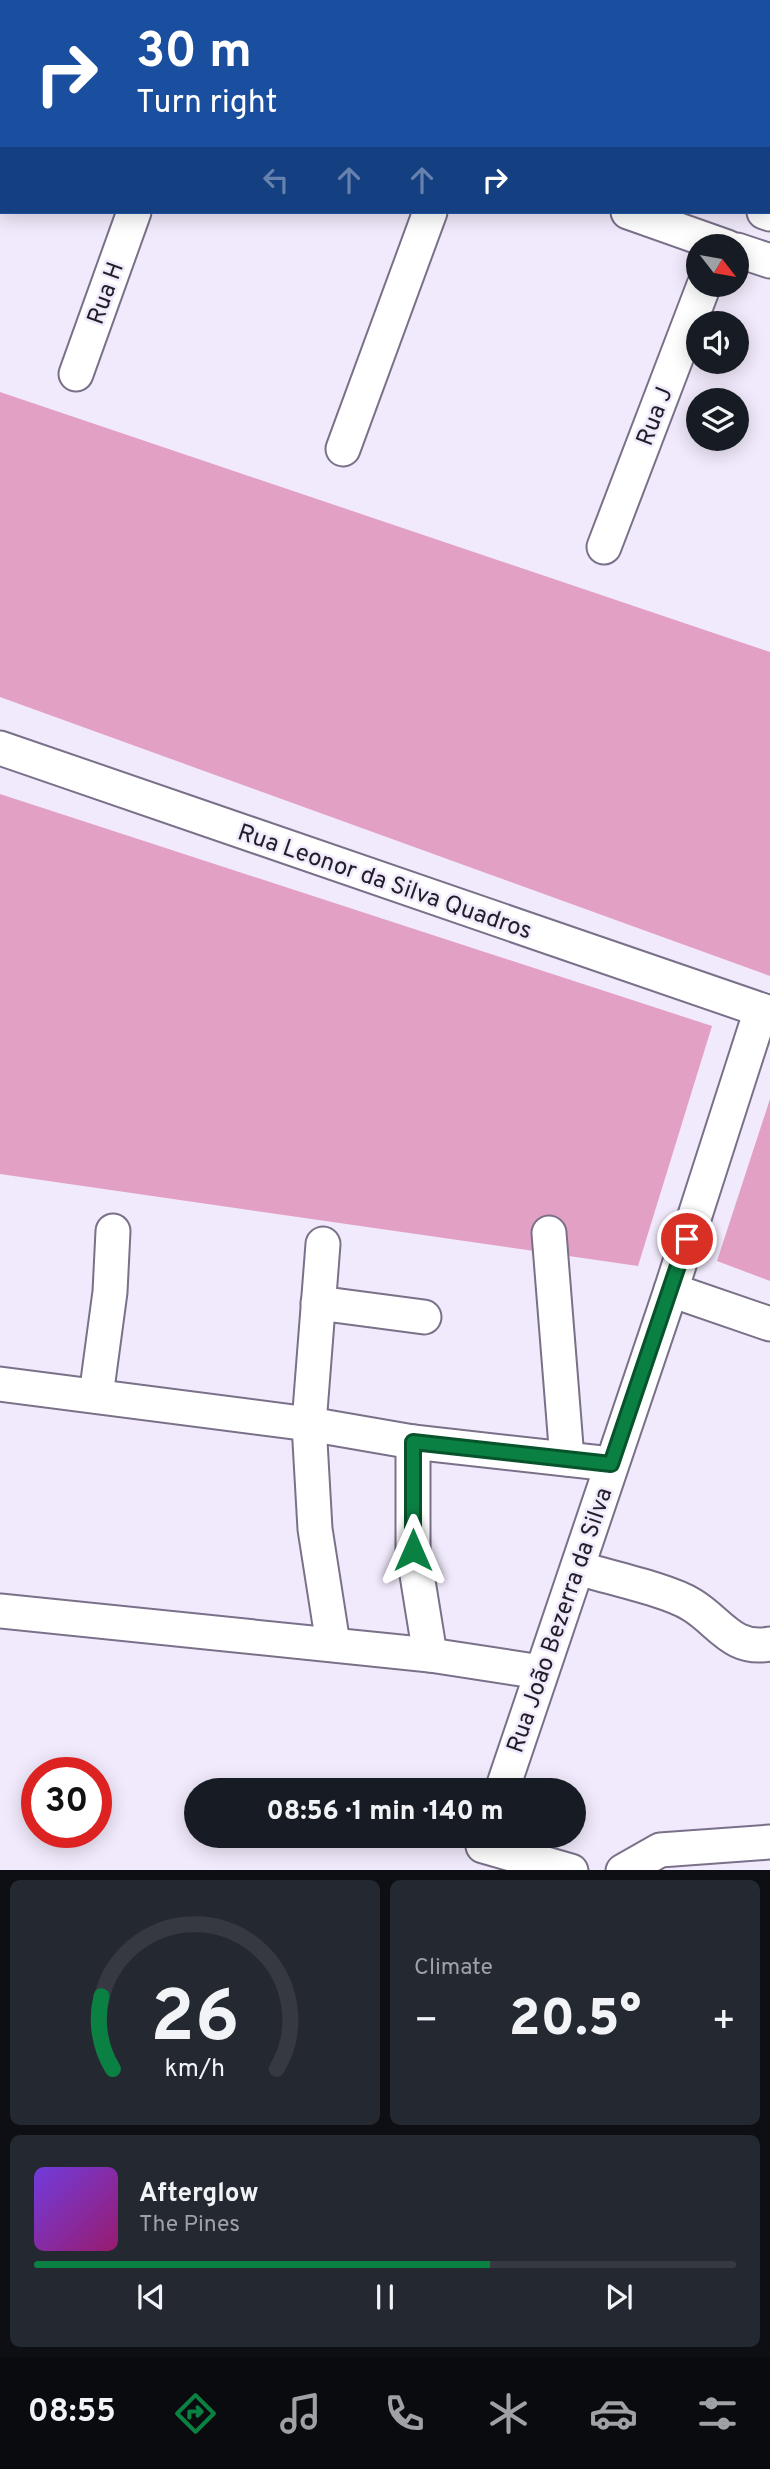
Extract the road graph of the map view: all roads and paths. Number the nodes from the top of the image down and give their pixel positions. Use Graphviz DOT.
graph roads {
  1 [pos="133,214"];
  2 [pos="428,214"];
  3 [pos="634,214"];
  4 [pos="690,234"];
  5 [pos="749,254"];
  6 [pos="770,261"];
  7 [pos="699,298"];
  8 [pos="76,374"];
  9 [pos="343,449"];
  10 [pos="604,547"];
  11 [pos="0,748"];
  12 [pos="766,1012"];
  13 [pos="113,1231"];
  14 [pos="548,1233"];
  15 [pos="324,1244"];
  16 [pos="671,1290"];
  17 [pos="318,1303"];
  18 [pos="424,1317"];
  19 [pos="770,1324"];
  20 [pos="0,1384"];
  21 [pos="96,1396"];
  22 [pos="309,1424"];
  23 [pos="413,1442"];
  24 [pos="567,1459"];
  25 [pos="611,1464"];
  26 [pos="578,1569"];
  27 [pos="0,1611"];
  28 [pos="333,1644"];
  29 [pos="770,1644"];
  30 [pos="430,1655"];
  31 [pos="541,1672"];
  32 [pos="506,1778"];
  33 [pos="770,1842"];
  34 [pos="481,1851"];
  35 [pos="566,1870"];
  36 [pos="625,1870"];
  1 -- 8 [label="street, Rua H"];
  2 -- 9 [label="street"];
  3 -- 4 [label="street"];
  5 -- 6 [label="street"];
  7 -- 10 [label="street, Rua J"];
  11 -- 12 [label="street, Rua Leonor da Silva Quadros"];
  12 -- 16 [label="street, Rua João Bezerra da Silva"];
  13 -- 21 [label="street"];
  14 -- 24 [label="street"];
  15 -- 17 [label="street"];
  16 -- 19 [label="street"];
  16 -- 25 [label="street, Rua João Bezerra da Silva"];
  17 -- 18 [label="street"];
  17 -- 22 [label="street"];
  20 -- 21 [label="street"];
  21 -- 22 [label="street"];
  22 -- 23 [label="street"];
  22 -- 28 [label="street"];
  23 -- 24 [label="street"];
  23 -- 30 [label="street"];
  24 -- 25 [label="street"];
  25 -- 26 [label="street, Rua João Bezerra da Silva"];
  26 -- 29 [label="street"];
  26 -- 31 [label="street, Rua João Bezerra da Silva"];
  27 -- 28 [label="street"];
  28 -- 30 [label="street"];
  30 -- 31 [label="street"];
  31 -- 32 [label="street, Rua João Bezerra da Silva"];
  33 -- 36 [label="street"];
  34 -- 35 [label="street"];
}
